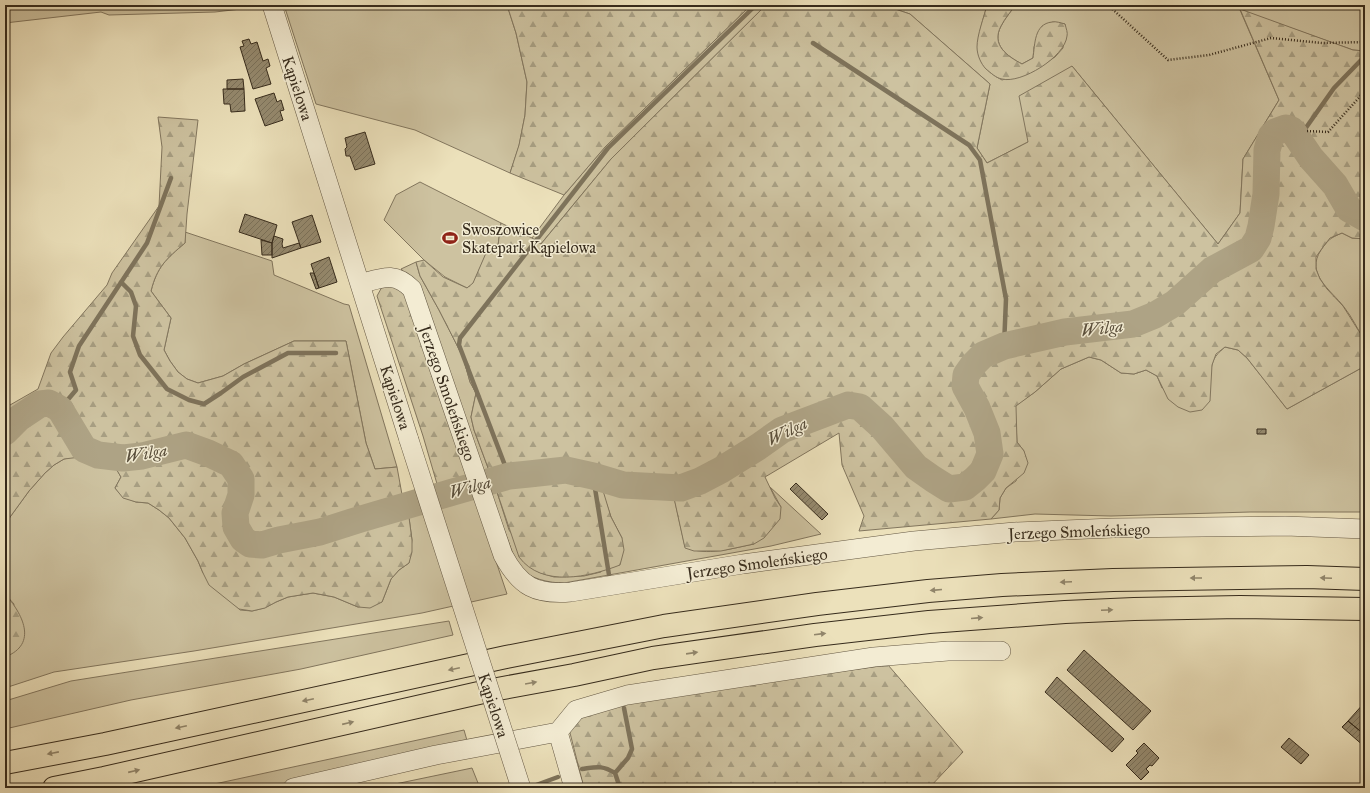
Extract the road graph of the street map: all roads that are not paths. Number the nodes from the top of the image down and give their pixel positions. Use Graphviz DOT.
graph roads {
  1 [pos="272,5"];
  2 [pos="360,284"];
  3 [pos="1365,529"];
  4 [pos="1365,580"];
  5 [pos="1365,609"];
  6 [pos="1001,651"];
  7 [pos="558,732"];
  8 [pos="5,763"];
  9 [pos="54,788"];
  10 [pos="293,788"];
  11 [pos="521,788"];
  12 [pos="574,788"];
  1 -- 2 [label="street, Kąpielowa"];
  2 -- 3 [label="street, Jerzego Smoleńskiego"];
  2 -- 11 [label="street, Kąpielowa, bridge"];
  4 -- 8 [label="highway, one-way"];
  9 -- 5 [label="highway, one-way"];
  6 -- 7 [label="street"];
  7 -- 10 [label="street"];
  7 -- 12 [label="street"];
}
